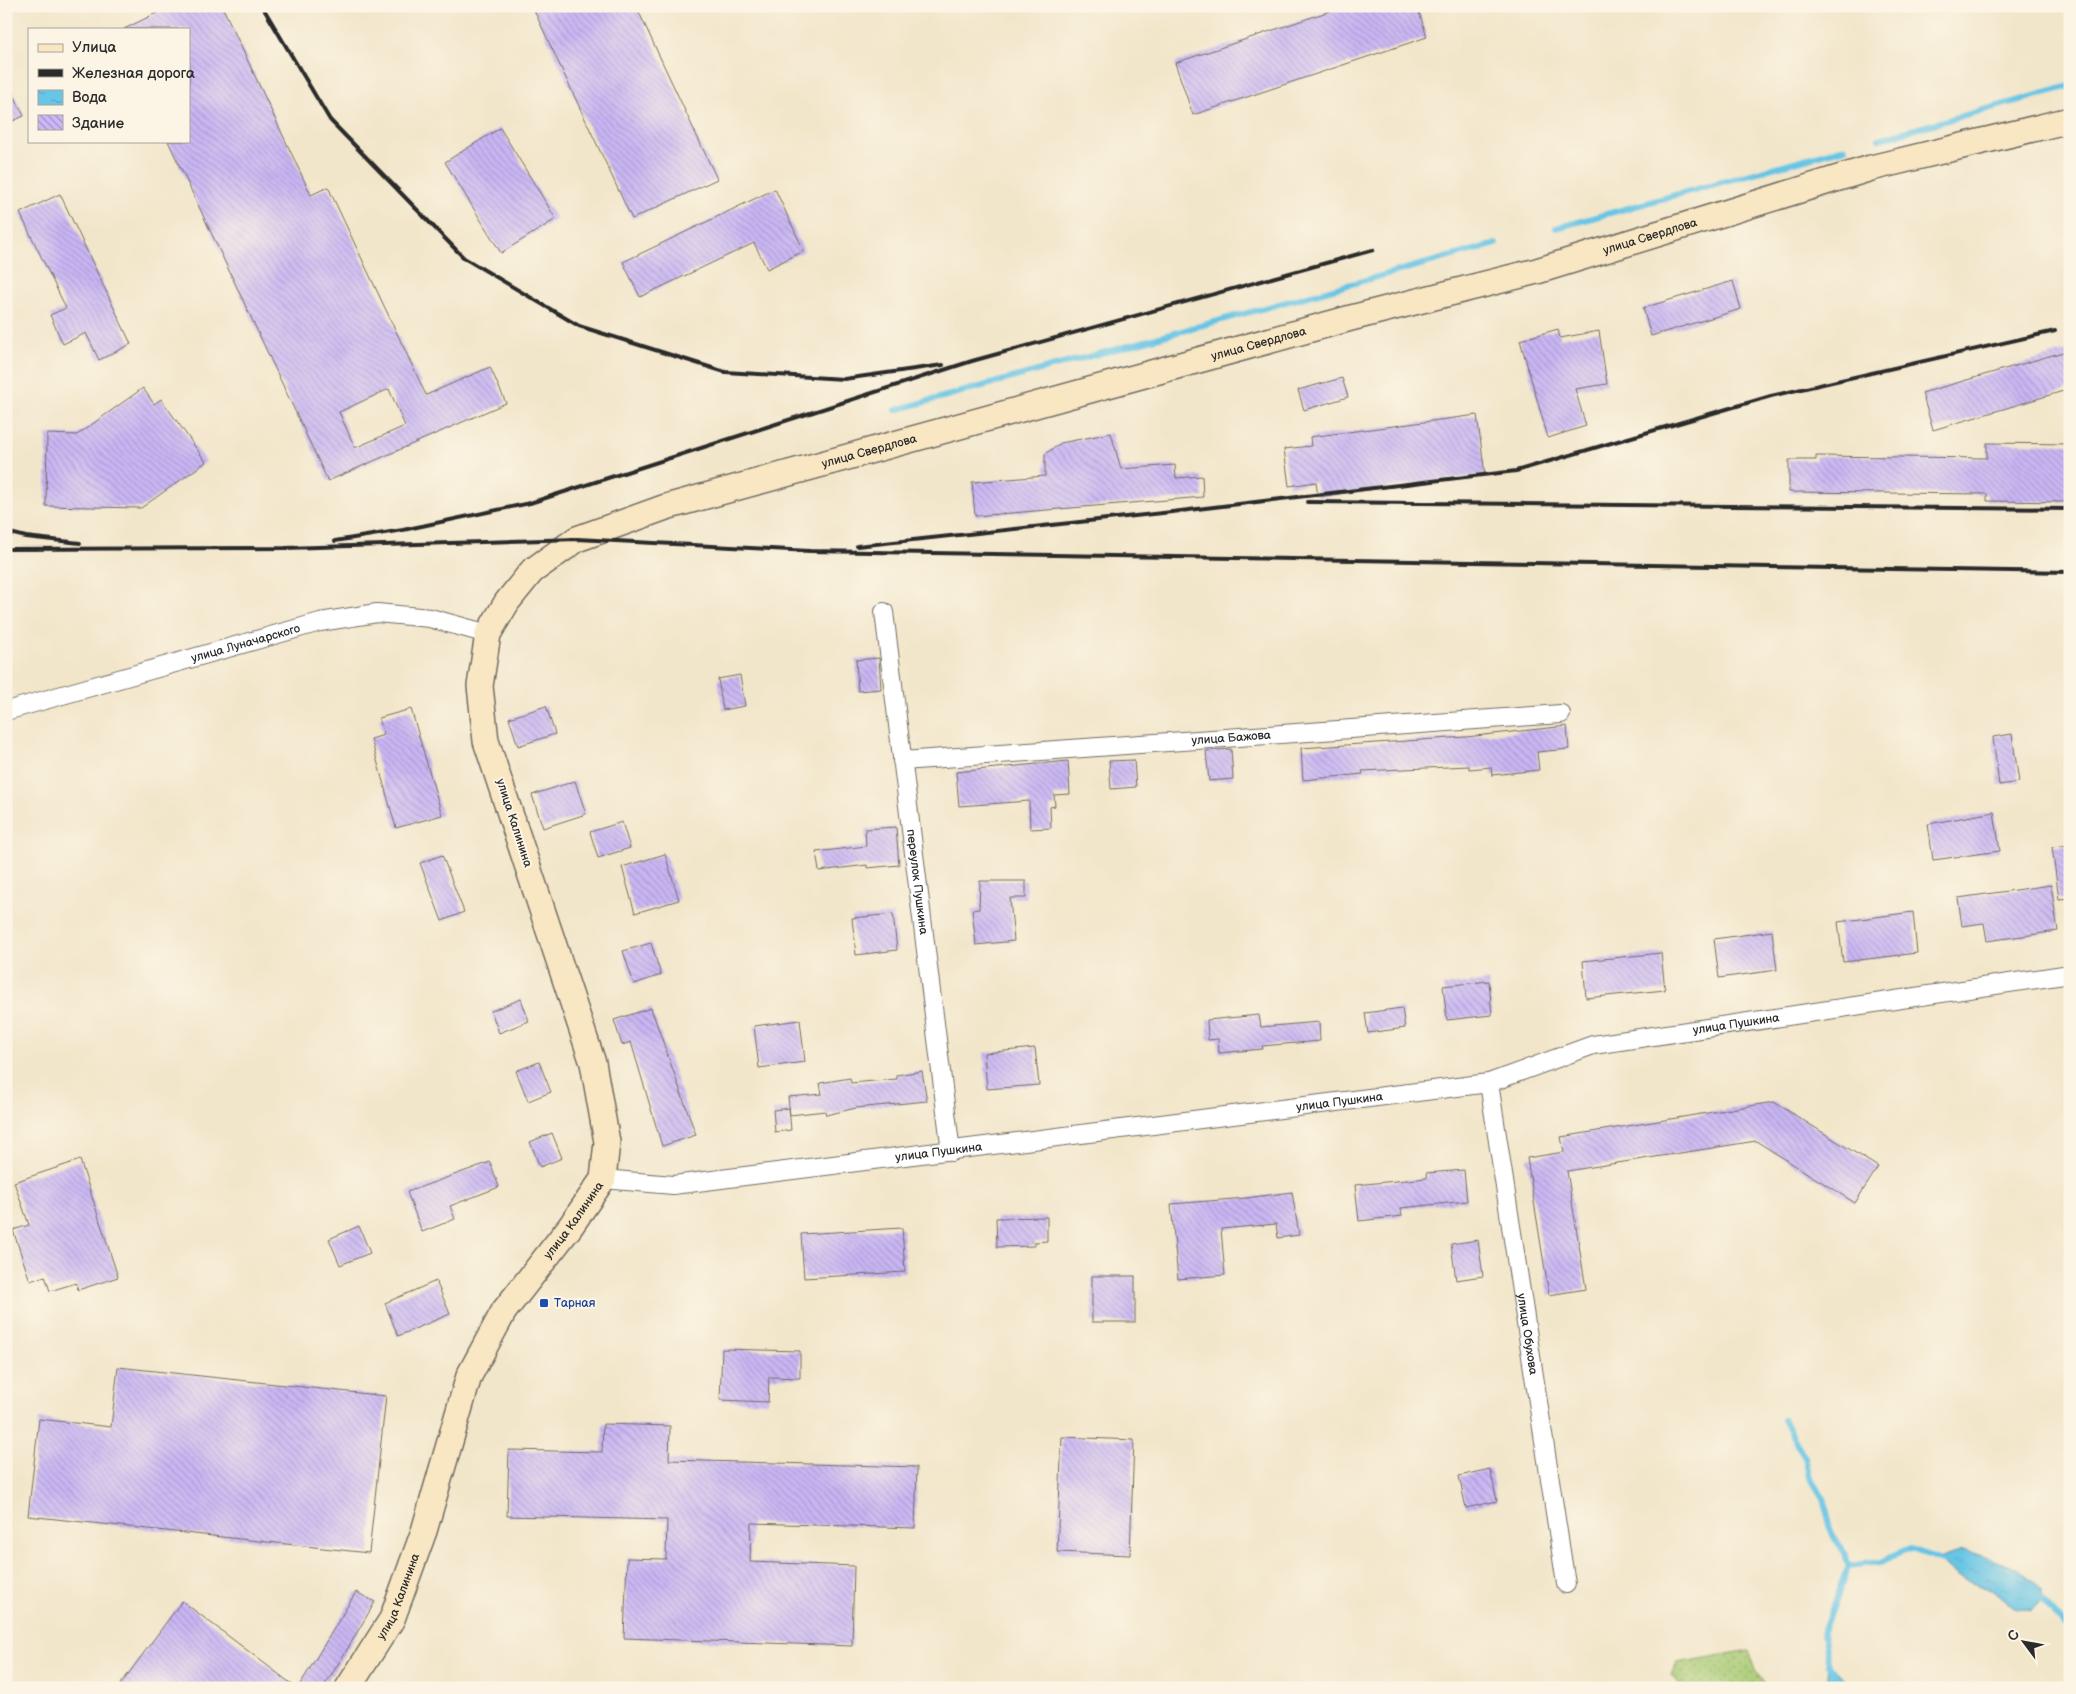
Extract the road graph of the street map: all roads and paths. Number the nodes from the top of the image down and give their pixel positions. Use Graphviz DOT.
graph roads {
  1 [pos="2070,120"];
  2 [pos="884,612"];
  3 [pos="488,634"];
  4 [pos="6,711"];
  5 [pos="1562,714"];
  6 [pos="902,761"];
  7 [pos="2070,974"];
  8 [pos="1489,1083"];
  9 [pos="952,1152"];
  10 [pos="603,1179"];
  11 [pos="1566,1584"];
  12 [pos="348,1688"];
  1 -- 3 [label="main road, улица Свердлова"];
  2 -- 6 [label="street, переулок Пушкина"];
  3 -- 4 [label="street, улица Луначарского"];
  3 -- 10 [label="main road, улица Калинина"];
  5 -- 6 [label="street, улица Бажова"];
  6 -- 9 [label="street, переулок Пушкина"];
  7 -- 8 [label="street, улица Пушкина"];
  8 -- 9 [label="street, улица Пушкина"];
  8 -- 11 [label="street, улица Обухова"];
  9 -- 10 [label="street, улица Пушкина"];
  10 -- 12 [label="main road, улица Калинина"];
}
